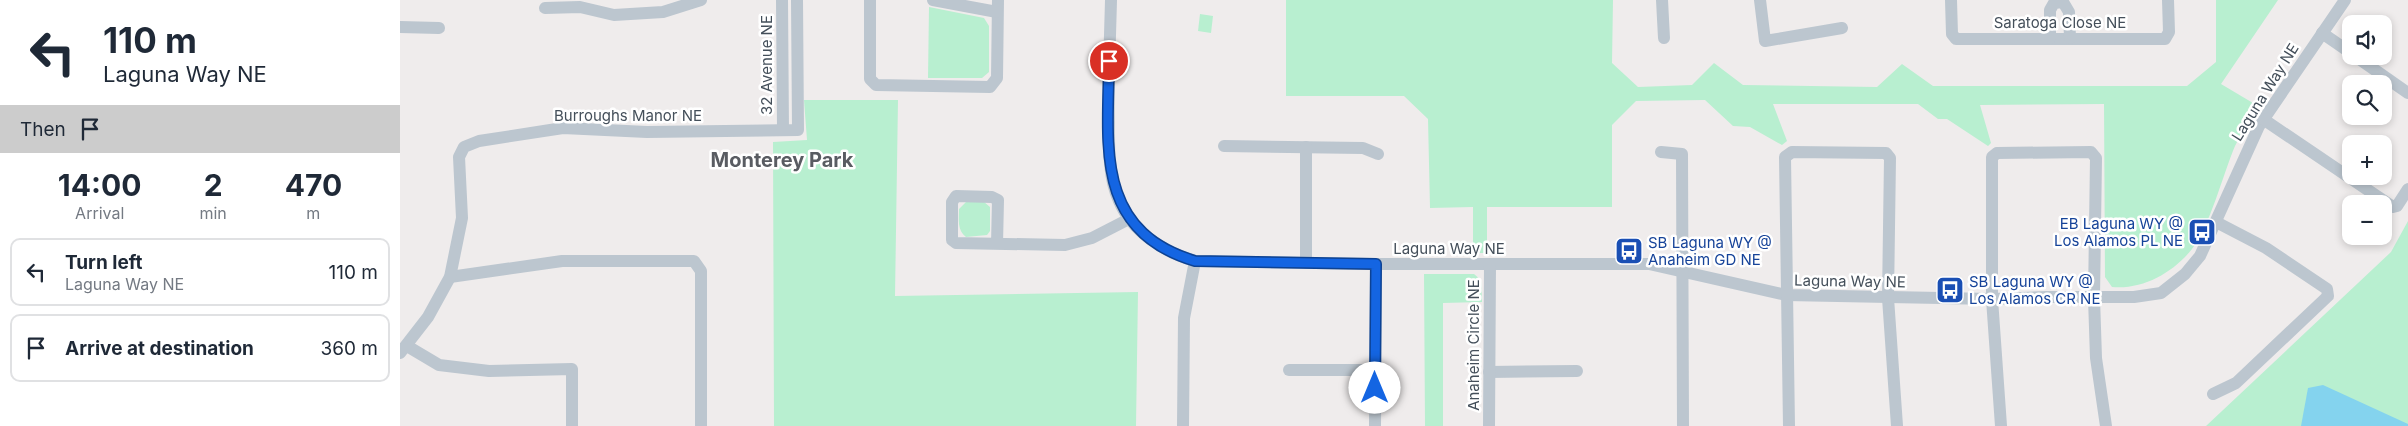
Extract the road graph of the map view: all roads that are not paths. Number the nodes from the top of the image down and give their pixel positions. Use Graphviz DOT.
graph roads {
  1 [pos="701,0"];
  2 [pos="782,0"];
  3 [pos="797,0"];
  4 [pos="870,0"];
  5 [pos="933,0"];
  6 [pos="1111,0"];
  7 [pos="1662,0"];
  8 [pos="1760,0"];
  9 [pos="1951,0"];
  10 [pos="2168,0"];
  11 [pos="2345,0"];
  12 [pos="580,3"];
  13 [pos="998,6"];
  14 [pos="545,8"];
  15 [pos="400,27"];
  16 [pos="439,28"];
  17 [pos="1842,28"];
  18 [pos="2322,33"];
  19 [pos="1664,38"];
  20 [pos="2050,38"];
  21 [pos="2070,38"];
  22 [pos="2342,47"];
  23 [pos="2368,65"];
  24 [pos="2408,93"];
  25 [pos="2263,119"];
  26 [pos="783,130"];
  27 [pos="798,130"];
  28 [pos="1224,146"];
  29 [pos="1306,147"];
  30 [pos="1661,152"];
  31 [pos="1378,154"];
  32 [pos="2408,189"];
  33 [pos="1129,219"];
  34 [pos="2216,222"];
  35 [pos="998,244"];
  36 [pos="1195,261"];
  37 [pos="1306,263"];
  38 [pos="1376,264"];
  39 [pos="1490,264"];
  40 [pos="1684,271"];
  41 [pos="450,276"];
  42 [pos="1786,295"];
  43 [pos="1888,298"];
  44 [pos="2094,298"];
  45 [pos="1992,299"];
  46 [pos="403,350"];
  47 [pos="1288,370"];
  48 [pos="1375,370"];
  49 [pos="1489,372"];
  50 [pos="1577,372"];
  51 [pos="2213,394"];
  52 [pos="572,426"];
  53 [pos="701,426"];
  54 [pos="1183,426"];
  55 [pos="1375,426"];
  56 [pos="1489,426"];
  57 [pos="1683,426"];
  58 [pos="1789,426"];
  59 [pos="1897,426"];
  60 [pos="2001,426"];
  61 [pos="2106,426"];
  1 -- 12 [label="street"];
  2 -- 26 [label="street, 32 Avenue NE"];
  3 -- 27 [label="street, 32 Avenue NE"];
  4 -- 13 [label="street"];
  5 -- 13 [label="street"];
  6 -- 33 [label="street, Laguna Way NE"];
  7 -- 19 [label="street"];
  8 -- 17 [label="street"];
  9 -- 20 [label="street, Saratoga Close NE"];
  10 -- 21 [label="street, Saratoga Close NE"];
  11 -- 18 [label="street, Laguna Way NE"];
  12 -- 14 [label="street"];
  15 -- 16 [label="street"];
  18 -- 22 [label="street"];
  18 -- 25 [label="street, Laguna Way NE"];
  20 -- 21 [label="street, Saratoga Close NE"];
  20 -- 21 [label="street"];
  23 -- 24 [label="street"];
  25 -- 32 [label="street"];
  25 -- 34 [label="street, Laguna Way NE"];
  26 -- 27 [label="street, Burroughs Manor NE"];
  26 -- 41 [label="street, Burroughs Manor NE"];
  28 -- 29 [label="street"];
  29 -- 31 [label="street"];
  29 -- 37 [label="street"];
  30 -- 40 [label="street"];
  33 -- 35 [label="street"];
  33 -- 36 [label="street, Laguna Way NE"];
  34 -- 44 [label="street, Laguna Way NE"];
  34 -- 51 [label="street"];
  35 -- 35 [label="street"];
  36 -- 37 [label="street, Laguna Way NE"];
  36 -- 54 [label="street"];
  37 -- 38 [label="street, Laguna Way NE"];
  38 -- 39 [label="street, Laguna Way NE"];
  38 -- 48 [label="street"];
  39 -- 40 [label="street, Laguna Way NE"];
  39 -- 49 [label="street, Anaheim Circle NE"];
  40 -- 42 [label="street, Laguna Way NE"];
  40 -- 57 [label="street"];
  41 -- 46 [label="street, Burroughs Manor NE"];
  41 -- 53 [label="street"];
  42 -- 43 [label="street, Laguna Way NE"];
  42 -- 43 [label="street"];
  42 -- 58 [label="street"];
  43 -- 45 [label="street, Laguna Way NE"];
  43 -- 59 [label="street"];
  44 -- 45 [label="street, Laguna Way NE"];
  44 -- 45 [label="street"];
  44 -- 61 [label="street"];
  45 -- 60 [label="street"];
  46 -- 52 [label="street"];
  47 -- 48 [label="street"];
  48 -- 55 [label="street"];
  49 -- 50 [label="street"];
  49 -- 56 [label="street, Anaheim Circle NE"];
}
